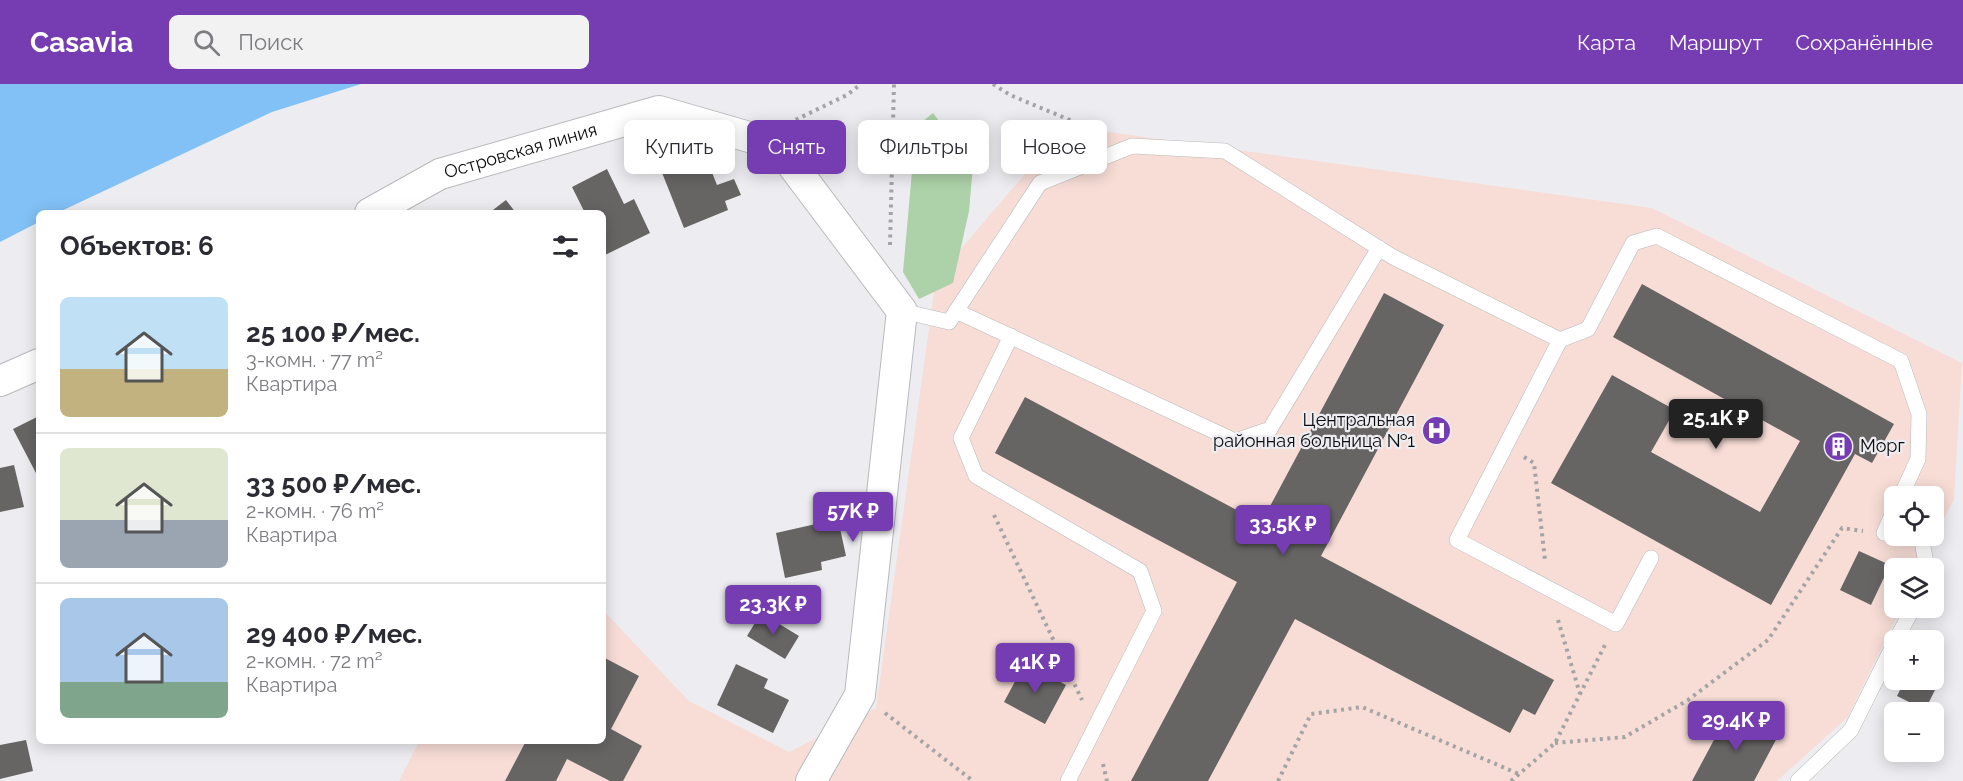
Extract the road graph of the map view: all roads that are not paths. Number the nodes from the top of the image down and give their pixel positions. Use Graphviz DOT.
graph roads {
  1 [pos="375,210"];
  2 [pos="1379,248"];
  3 [pos="896,302"];
  4 [pos="957,311"];
  5 [pos="1011,336"];
  6 [pos="1560,340"];
  7 [pos="36,365"];
  8 [pos="0,381"];
  9 [pos="1911,474"];
  10 [pos="1906,486"];
  11 [pos="1913,486"];
  12 [pos="1651,558"];
  13 [pos="1884,664"];
  14 [pos="811,781"];
  15 [pos="1068,781"];
  16 [pos="1798,781"];
  1 -- 3 [label="street, Островская линия"];
  2 -- 4 [label="lane"];
  2 -- 5 [label="lane"];
  2 -- 6 [label="lane"];
  3 -- 4 [label="lane"];
  3 -- 14 [label="street"];
  4 -- 5 [label="lane"];
  5 -- 15 [label="lane"];
  6 -- 9 [label="lane"];
  6 -- 12 [label="lane"];
  7 -- 8 [label="street"];
  9 -- 10 [label="lane"];
  9 -- 11 [label="lane"];
  13 -- 16 [label="lane"];
}
